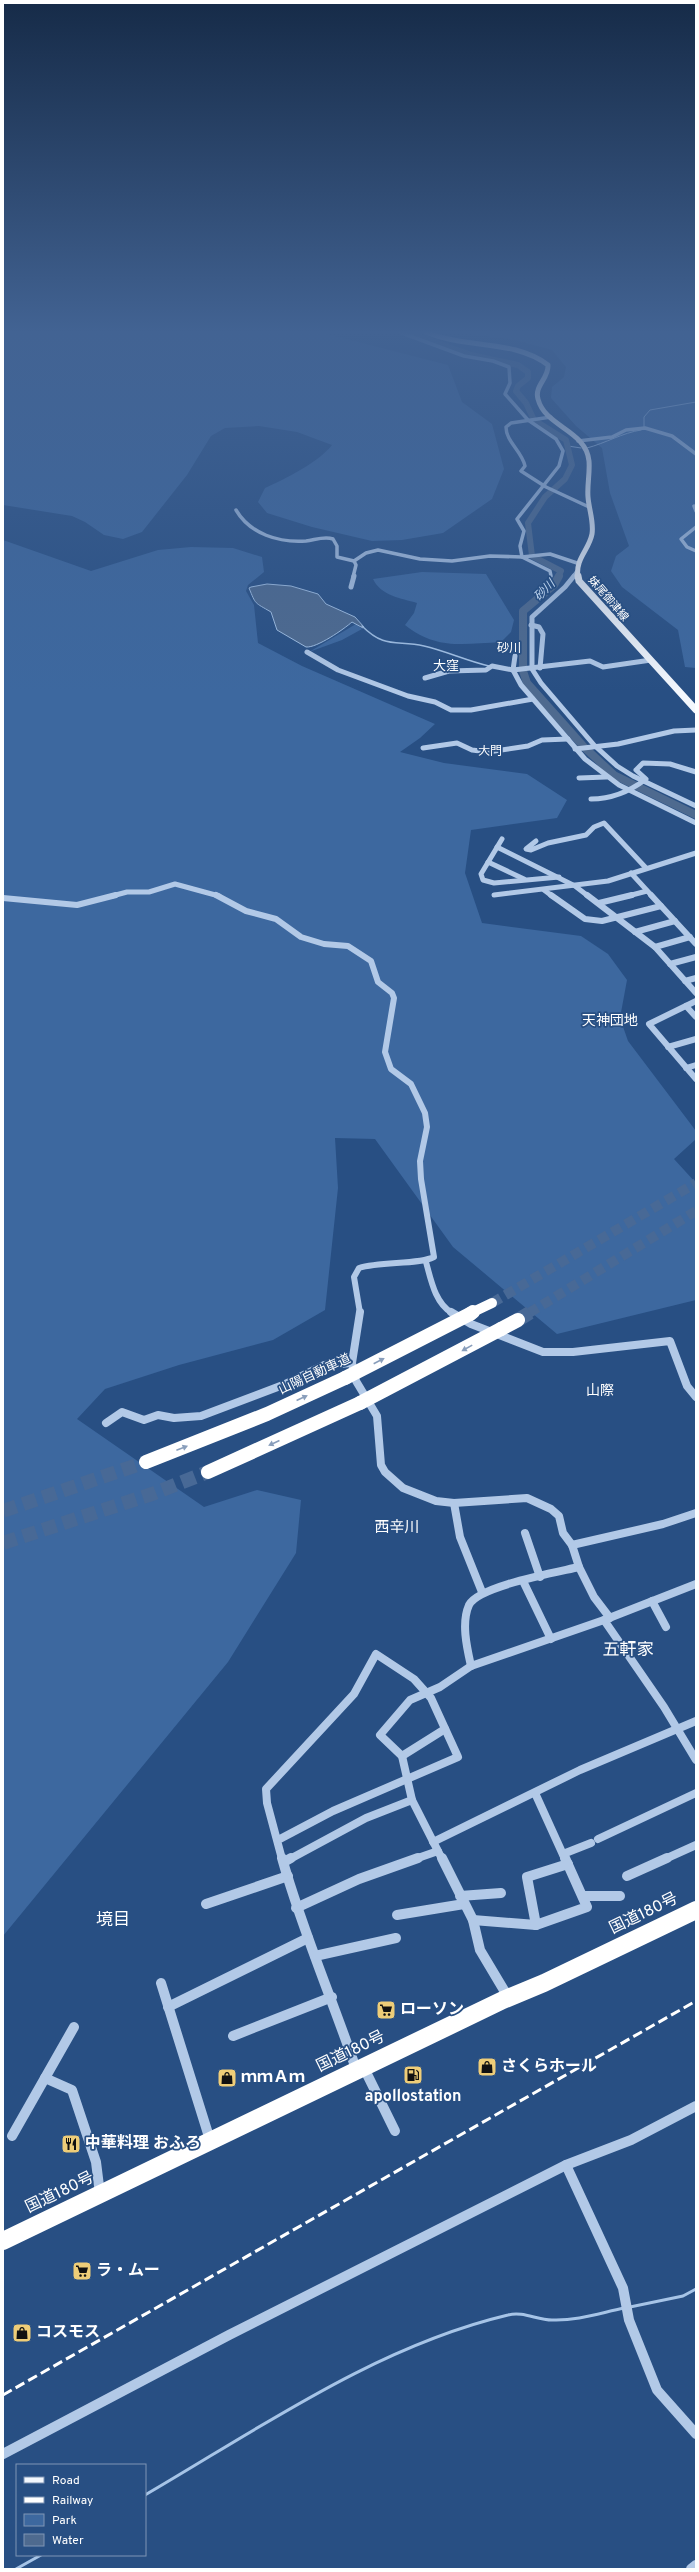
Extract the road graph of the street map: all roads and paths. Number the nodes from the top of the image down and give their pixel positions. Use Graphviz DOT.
graph roads {
  1 [pos="519,452"];
  2 [pos="563,452"];
  3 [pos="587,452"];
  4 [pos="542,486"];
  5 [pos="695,506"];
  6 [pos="589,507"];
  7 [pos="236,510"];
  8 [pos="696,511"];
  9 [pos="696,527"];
  10 [pos="696,551"];
  11 [pos="523,557"];
  12 [pos="354,561"];
  13 [pos="577,563"];
  14 [pos="577,571"];
  15 [pos="551,576"];
  16 [pos="352,587"];
  17 [pos="531,625"];
  18 [pos="307,652"];
  19 [pos="515,656"];
  20 [pos="650,660"];
  21 [pos="540,668"];
  22 [pos="514,669"];
  23 [pos="530,669"];
  24 [pos="425,678"];
  25 [pos="533,699"];
  26 [pos="696,710"];
  27 [pos="696,730"];
  28 [pos="568,739"];
  29 [pos="593,745"];
  30 [pos="423,748"];
  31 [pos="576,748"];
  32 [pos="696,772"];
  33 [pos="606,777"];
  34 [pos="579,778"];
  35 [pos="642,782"];
  36 [pos="630,790"];
  37 [pos="591,799"];
  38 [pos="696,806"];
  39 [pos="696,823"];
  40 [pos="502,838"];
  41 [pos="536,841"];
  42 [pos="497,847"];
  43 [pos="696,853"];
  44 [pos="488,862"];
  45 [pos="646,868"];
  46 [pos="631,873"];
  47 [pos="559,877"];
  48 [pos="526,880"];
  49 [pos="575,886"];
  50 [pos="544,890"];
  51 [pos="647,891"];
  52 [pos="494,895"];
  53 [pos="3,898"];
  54 [pos="599,903"];
  55 [pos="661,906"];
  56 [pos="617,918"];
  57 [pos="675,922"];
  58 [pos="635,932"];
  59 [pos="690,937"];
  60 [pos="696,944"];
  61 [pos="655,947"];
  62 [pos="696,957"];
  63 [pos="670,964"];
  64 [pos="696,978"];
  65 [pos="685,981"];
  66 [pos="696,993"];
  67 [pos="696,1001"];
  68 [pos="686,1006"];
  69 [pos="696,1017"];
  70 [pos="696,1039"];
  71 [pos="668,1047"];
  72 [pos="696,1065"];
  73 [pos="686,1068"];
  74 [pos="696,1080"];
  75 [pos="426,1262"];
  76 [pos="492,1303"];
  77 [pos="518,1320"];
  78 [pos="352,1363"];
  79 [pos="696,1397"];
  80 [pos="106,1423"];
  81 [pos="146,1462"];
  82 [pos="208,1472"];
  83 [pos="454,1503"];
  84 [pos="696,1513"];
  85 [pos="525,1533"];
  86 [pos="572,1545"];
  87 [pos="579,1567"];
  88 [pos="540,1577"];
  89 [pos="523,1581"];
  90 [pos="696,1584"];
  91 [pos="482,1592"];
  92 [pos="652,1601"];
  93 [pos="607,1619"];
  94 [pos="666,1627"];
  95 [pos="551,1639"];
  96 [pos="471,1666"];
  97 [pos="426,1692"];
  98 [pos="696,1720"];
  99 [pos="445,1729"];
  100 [pos="677,1729"];
  101 [pos="402,1756"];
  102 [pos="696,1760"];
  103 [pos="409,1780"];
  104 [pos="535,1793"];
  105 [pos="696,1793"];
  106 [pos="412,1800"];
  107 [pos="278,1840"];
  108 [pos="696,1845"];
  109 [pos="435,1846"];
  110 [pos="563,1854"];
  111 [pos="284,1862"];
  112 [pos="568,1864"];
  113 [pos="288,1876"];
  114 [pos="627,1876"];
  115 [pos="501,1893"];
  116 [pos="583,1896"];
  117 [pos="620,1896"];
  118 [pos="462,1900"];
  119 [pos="206,1904"];
  120 [pos="296,1908"];
  121 [pos="696,1910"];
  122 [pos="397,1915"];
  123 [pos="473,1920"];
  124 [pos="536,1925"];
  125 [pos="308,1938"];
  126 [pos="396,1938"];
  127 [pos="315,1956"];
  128 [pos="161,1983"];
  129 [pos="332,1998"];
  130 [pos="508,1998"];
  131 [pos="168,2007"];
  132 [pos="74,2027"];
  133 [pos="233,2036"];
  134 [pos="360,2069"];
  135 [pos="45,2078"];
  136 [pos="696,2106"];
  137 [pos="394,2131"];
  138 [pos="12,2136"];
  139 [pos="211,2141"];
  140 [pos="566,2164"];
  141 [pos="100,2194"];
  142 [pos="3,2241"];
  143 [pos="696,2434"];
  144 [pos="3,2454"];
  145 [pos="696,2565"];
  146 [pos="691,2569"];
  1 -- 4 [label="street"];
  2 -- 4 [label="street"];
  3 -- 6 [label="main road, 妹尾御津線"];
  4 -- 6 [label="street"];
  4 -- 11 [label="street"];
  5 -- 8 [label="street"];
  6 -- 13 [label="main road, 妹尾御津線"];
  7 -- 12 [label="street"];
  9 -- 10 [label="street"];
  11 -- 12 [label="street"];
  11 -- 13 [label="street"];
  11 -- 15 [label="street"];
  12 -- 16 [label="street"];
  13 -- 14 [label="main road, 妹尾御津線"];
  14 -- 17 [label="street"];
  14 -- 20 [label="main road, 妹尾御津線"];
  17 -- 21 [label="street"];
  17 -- 23 [label="street"];
  18 -- 25 [label="street"];
  19 -- 22 [label="street"];
  20 -- 21 [label="street"];
  20 -- 26 [label="main road, 妹尾御津線"];
  21 -- 23 [label="street"];
  22 -- 23 [label="street"];
  22 -- 24 [label="street"];
  22 -- 25 [label="street"];
  23 -- 29 [label="street"];
  25 -- 28 [label="street"];
  27 -- 29 [label="street"];
  28 -- 30 [label="street"];
  28 -- 31 [label="street"];
  29 -- 31 [label="street"];
  29 -- 35 [label="street"];
  31 -- 33 [label="street"];
  32 -- 35 [label="street"];
  33 -- 34 [label="street"];
  33 -- 36 [label="street"];
  35 -- 36 [label="street"];
  35 -- 38 [label="street"];
  36 -- 37 [label="street"];
  36 -- 39 [label="street"];
  40 -- 42 [label="street"];
  41 -- 45 [label="street"];
  42 -- 44 [label="street"];
  42 -- 47 [label="street"];
  43 -- 45 [label="street"];
  44 -- 48 [label="street"];
  44 -- 48 [label="street"];
  45 -- 46 [label="street"];
  46 -- 49 [label="street"];
  46 -- 51 [label="street"];
  47 -- 48 [label="street"];
  47 -- 49 [label="street"];
  49 -- 50 [label="street"];
  49 -- 54 [label="street"];
  50 -- 52 [label="street"];
  50 -- 56 [label="street"];
  51 -- 54 [label="street"];
  51 -- 55 [label="street"];
  53 -- 75 [label="street"];
  54 -- 56 [label="street"];
  55 -- 56 [label="street"];
  55 -- 57 [label="street"];
  56 -- 58 [label="street"];
  57 -- 58 [label="street"];
  57 -- 59 [label="street"];
  58 -- 61 [label="street"];
  59 -- 60 [label="street"];
  59 -- 61 [label="street"];
  61 -- 63 [label="street"];
  62 -- 63 [label="street"];
  63 -- 65 [label="street"];
  64 -- 65 [label="street"];
  65 -- 66 [label="street"];
  67 -- 68 [label="street"];
  68 -- 69 [label="street"];
  68 -- 71 [label="street"];
  70 -- 71 [label="street"];
  71 -- 73 [label="street"];
  72 -- 73 [label="street"];
  73 -- 74 [label="street"];
  75 -- 78 [label="street"];
  75 -- 79 [label="street"];
  81 -- 76 [label="highway, 山陽自動車道, one-way, bridge"];
  77 -- 82 [label="highway, one-way, bridge"];
  78 -- 80 [label="street"];
  78 -- 83 [label="street"];
  83 -- 86 [label="street"];
  83 -- 91 [label="street"];
  84 -- 86 [label="street"];
  85 -- 88 [label="street"];
  86 -- 87 [label="street"];
  87 -- 88 [label="street"];
  87 -- 93 [label="street"];
  88 -- 89 [label="street"];
  89 -- 91 [label="street"];
  89 -- 95 [label="street"];
  90 -- 92 [label="street"];
  91 -- 96 [label="street"];
  92 -- 93 [label="street"];
  92 -- 94 [label="street"];
  93 -- 95 [label="street"];
  93 -- 100 [label="street"];
  95 -- 96 [label="street"];
  96 -- 97 [label="street"];
  97 -- 99 [label="street"];
  97 -- 101 [label="street"];
  97 -- 107 [label="street"];
  98 -- 100 [label="street"];
  99 -- 101 [label="street"];
  99 -- 103 [label="street"];
  100 -- 102 [label="street"];
  100 -- 104 [label="street"];
  101 -- 103 [label="street"];
  103 -- 106 [label="street"];
  103 -- 107 [label="street"];
  104 -- 109 [label="street"];
  104 -- 110 [label="street"];
  105 -- 110 [label="street"];
  106 -- 109 [label="street"];
  106 -- 111 [label="street"];
  107 -- 111 [label="street"];
  108 -- 114 [label="street"];
  109 -- 118 [label="street"];
  109 -- 120 [label="street"];
  110 -- 112 [label="street"];
  111 -- 113 [label="street"];
  112 -- 116 [label="street"];
  112 -- 124 [label="street"];
  113 -- 119 [label="street"];
  113 -- 120 [label="street"];
  115 -- 118 [label="street"];
  116 -- 117 [label="street"];
  116 -- 124 [label="street"];
  118 -- 122 [label="street"];
  118 -- 123 [label="street"];
  120 -- 125 [label="street"];
  121 -- 130 [label="highway, 国道180号"];
  123 -- 124 [label="street"];
  123 -- 130 [label="street"];
  125 -- 127 [label="street"];
  125 -- 131 [label="street"];
  126 -- 127 [label="street"];
  127 -- 129 [label="street"];
  128 -- 131 [label="street"];
  129 -- 133 [label="street"];
  129 -- 134 [label="street"];
  130 -- 134 [label="highway, 国道180号"];
  131 -- 139 [label="street"];
  132 -- 135 [label="street"];
  134 -- 137 [label="street"];
  134 -- 139 [label="highway, 国道180号"];
  135 -- 138 [label="street"];
  135 -- 141 [label="street"];
  136 -- 140 [label="street"];
  139 -- 141 [label="highway, 国道180号"];
  140 -- 143 [label="street"];
  140 -- 144 [label="street"];
  141 -- 142 [label="highway, 国道180号"];
  145 -- 146 [label="street"];
}
